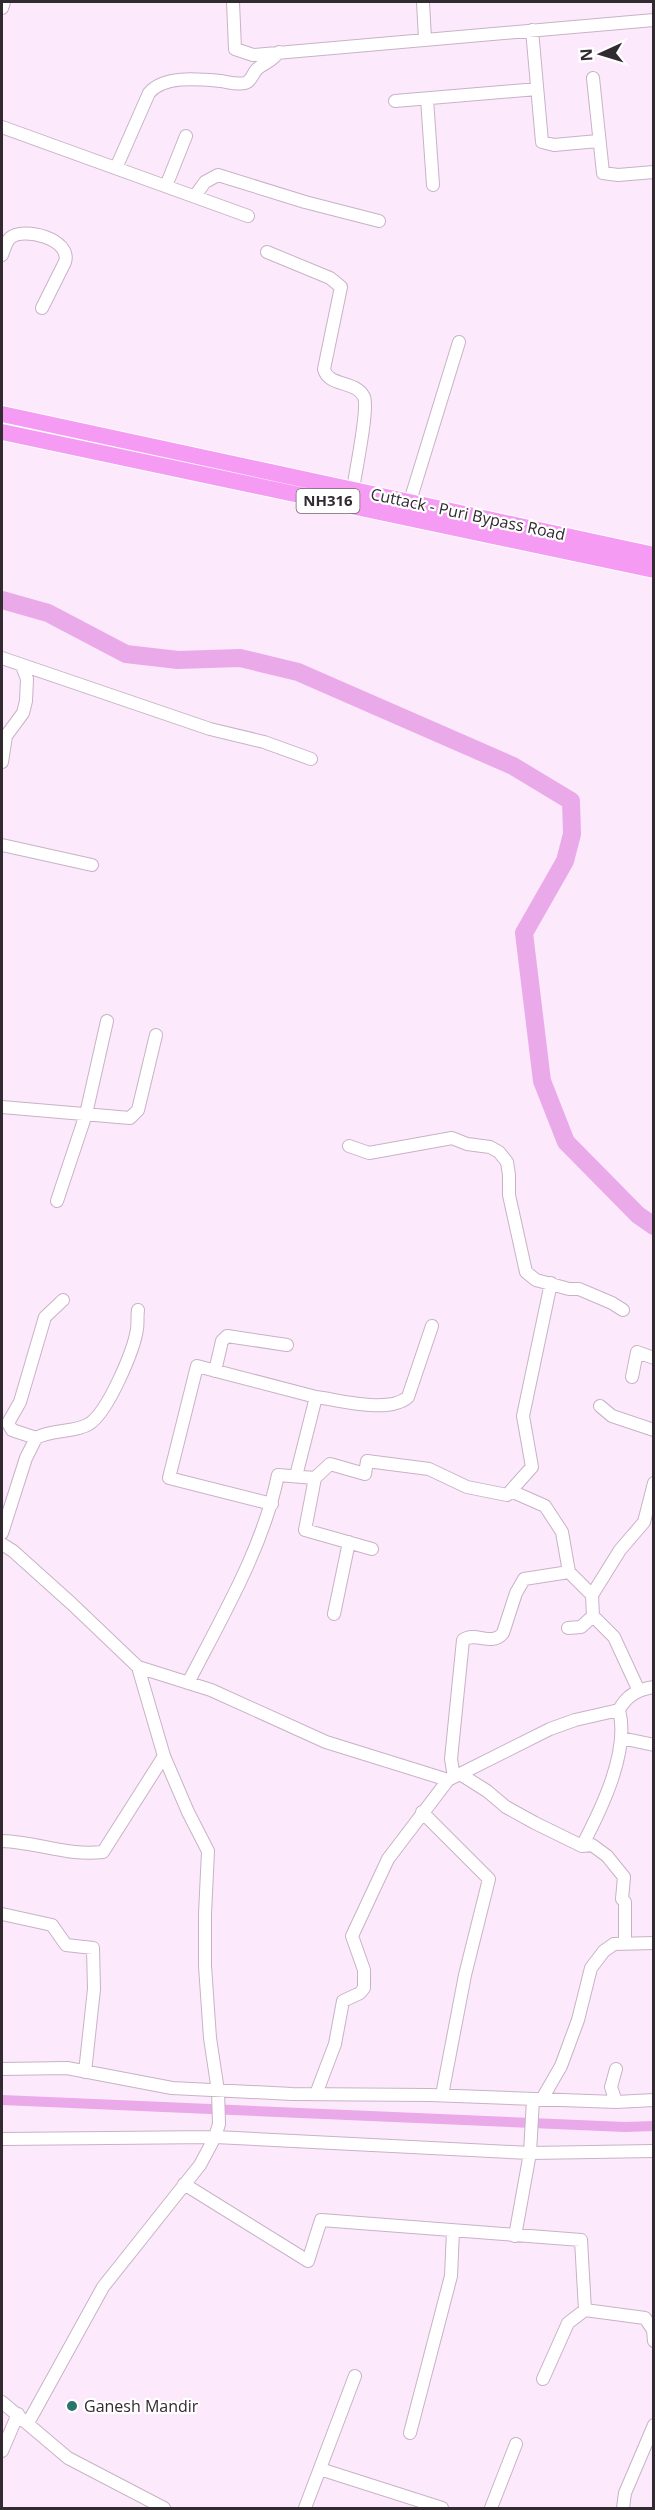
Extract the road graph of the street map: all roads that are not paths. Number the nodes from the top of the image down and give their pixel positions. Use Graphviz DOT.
graph roads {
  1 [pos="3,2"];
  2 [pos="233,2"];
  3 [pos="423,2"];
  4 [pos="2,8"];
  5 [pos="654,20"];
  6 [pos="532,30"];
  7 [pos="425,39"];
  8 [pos="279,52"];
  9 [pos="593,78"];
  10 [pos="537,89"];
  11 [pos="427,99"];
  12 [pos="395,101"];
  13 [pos="2,127"];
  14 [pos="186,136"];
  15 [pos="598,141"];
  16 [pos="116,168"];
  17 [pos="654,172"];
  18 [pos="433,185"];
  19 [pos="166,186"];
  20 [pos="195,196"];
  21 [pos="248,216"];
  22 [pos="379,221"];
  23 [pos="267,252"];
  24 [pos="2,255"];
  25 [pos="42,308"];
  26 [pos="459,342"];
  27 [pos="2,414"];
  28 [pos="2,432"];
  29 [pos="353,490"];
  30 [pos="410,501"];
  31 [pos="654,555"];
  32 [pos="654,570"];
  33 [pos="2,658"];
  34 [pos="22,666"];
  35 [pos="4,736"];
  36 [pos="311,759"];
  37 [pos="2,762"];
  38 [pos="2,845"];
  39 [pos="92,866"];
  40 [pos="107,1021"];
  41 [pos="156,1035"];
  42 [pos="2,1107"];
  43 [pos="86,1114"];
  44 [pos="349,1146"];
  45 [pos="57,1201"];
  46 [pos="551,1284"];
  47 [pos="63,1300"];
  48 [pos="138,1310"];
  49 [pos="623,1310"];
  50 [pos="432,1326"];
  51 [pos="287,1345"];
  52 [pos="654,1358"];
  53 [pos="215,1371"];
  54 [pos="632,1377"];
  55 [pos="316,1397"];
  56 [pos="600,1406"];
  57 [pos="654,1431"];
  58 [pos="36,1438"];
  59 [pos="296,1476"];
  60 [pos="315,1478"];
  61 [pos="654,1483"];
  62 [pos="511,1491"];
  63 [pos="272,1504"];
  64 [pos="2,1533"];
  65 [pos="349,1542"];
  66 [pos="2,1544"];
  67 [pos="372,1549"];
  68 [pos="569,1572"];
  69 [pos="592,1595"];
  70 [pos="334,1614"];
  71 [pos="594,1616"];
  72 [pos="568,1628"];
  73 [pos="138,1667"];
  74 [pos="188,1683"];
  75 [pos="654,1687"];
  76 [pos="639,1691"];
  77 [pos="619,1710"];
  78 [pos="621,1738"];
  79 [pos="654,1745"];
  80 [pos="164,1756"];
  81 [pos="454,1777"];
  82 [pos="422,1812"];
  83 [pos="2,1841"];
  84 [pos="582,1846"];
  85 [pos="2,1914"];
  86 [pos="654,1943"];
  87 [pos="625,1944"];
  88 [pos="2,2069"];
  89 [pos="616,2069"];
  90 [pos="85,2072"];
  91 [pos="316,2094"];
  92 [pos="218,2096"];
  93 [pos="442,2096"];
  94 [pos="538,2099"];
  95 [pos="654,2100"];
  96 [pos="616,2102"];
  97 [pos="215,2137"];
  98 [pos="2,2139"];
  99 [pos="654,2151"];
  100 [pos="530,2153"];
  101 [pos="184,2184"];
  102 [pos="453,2231"];
  103 [pos="515,2235"];
  104 [pos="585,2310"];
  105 [pos="654,2341"];
  106 [pos="355,2376"];
  107 [pos="543,2379"];
  108 [pos="2,2402"];
  109 [pos="23,2419"];
  110 [pos="654,2425"];
  111 [pos="410,2433"];
  112 [pos="516,2444"];
  113 [pos="2,2451"];
  114 [pos="320,2469"];
  115 [pos="164,2508"];
  116 [pos="305,2508"];
  117 [pos="441,2508"];
  118 [pos="491,2508"];
  119 [pos="623,2508"];
  1 -- 4 [label="street"];
  2 -- 8 [label="street"];
  3 -- 7 [label="street"];
  5 -- 6 [label="street"];
  6 -- 7 [label="street"];
  6 -- 10 [label="street"];
  7 -- 8 [label="street"];
  8 -- 16 [label="street"];
  9 -- 15 [label="street"];
  10 -- 11 [label="street"];
  10 -- 15 [label="street"];
  11 -- 12 [label="street"];
  11 -- 18 [label="street"];
  13 -- 16 [label="street"];
  14 -- 19 [label="street"];
  15 -- 17 [label="street"];
  16 -- 19 [label="street"];
  19 -- 20 [label="street"];
  20 -- 21 [label="street"];
  20 -- 22 [label="street"];
  23 -- 29 [label="street"];
  24 -- 25 [label="street"];
  26 -- 30 [label="street"];
  27 -- 29 [label="highway, Cuttack - Puri Bypass Road / NH316"];
  28 -- 32 [label="highway, Cuttack - Puri Bypass Road / NH316"];
  29 -- 30 [label="highway, Cuttack - Puri Bypass Road / NH316"];
  30 -- 31 [label="highway, Cuttack - Puri Bypass Road / NH316"];
  33 -- 34 [label="street"];
  34 -- 35 [label="street"];
  34 -- 36 [label="street"];
  35 -- 37 [label="street"];
  38 -- 39 [label="street"];
  40 -- 43 [label="street"];
  41 -- 43 [label="street"];
  42 -- 43 [label="street"];
  43 -- 45 [label="street"];
  44 -- 46 [label="street"];
  46 -- 49 [label="street"];
  46 -- 62 [label="street"];
  47 -- 58 [label="street"];
  48 -- 58 [label="street"];
  50 -- 55 [label="street"];
  51 -- 53 [label="street"];
  52 -- 54 [label="street"];
  53 -- 55 [label="street"];
  53 -- 63 [label="street"];
  55 -- 59 [label="street"];
  56 -- 57 [label="street"];
  58 -- 64 [label="street"];
  59 -- 60 [label="street"];
  59 -- 63 [label="street"];
  60 -- 62 [label="street"];
  60 -- 65 [label="street"];
  61 -- 69 [label="street"];
  62 -- 68 [label="street"];
  63 -- 74 [label="street"];
  65 -- 67 [label="street"];
  65 -- 70 [label="street"];
  66 -- 73 [label="street"];
  68 -- 69 [label="street"];
  68 -- 81 [label="street"];
  69 -- 71 [label="street"];
  71 -- 72 [label="street"];
  71 -- 76 [label="street"];
  73 -- 74 [label="street"];
  73 -- 80 [label="street"];
  74 -- 81 [label="street"];
  75 -- 76 [label="street"];
  76 -- 77 [label="street"];
  77 -- 78 [label="street"];
  77 -- 81 [label="street"];
  78 -- 79 [label="street"];
  78 -- 84 [label="street"];
  80 -- 83 [label="street"];
  80 -- 92 [label="street"];
  81 -- 82 [label="street"];
  81 -- 84 [label="street"];
  82 -- 91 [label="street"];
  82 -- 93 [label="street"];
  84 -- 87 [label="street"];
  85 -- 90 [label="street"];
  86 -- 87 [label="street"];
  87 -- 94 [label="street"];
  88 -- 90 [label="street"];
  89 -- 96 [label="street"];
  90 -- 92 [label="street"];
  91 -- 92 [label="street"];
  91 -- 93 [label="street"];
  92 -- 97 [label="street"];
  93 -- 94 [label="street"];
  94 -- 96 [label="street"];
  94 -- 100 [label="street"];
  95 -- 96 [label="street"];
  97 -- 98 [label="street"];
  97 -- 100 [label="street"];
  97 -- 101 [label="street"];
  99 -- 100 [label="street"];
  100 -- 103 [label="street"];
  101 -- 102 [label="street"];
  101 -- 109 [label="street"];
  102 -- 103 [label="street"];
  102 -- 111 [label="street"];
  103 -- 104 [label="street"];
  104 -- 105 [label="street"];
  104 -- 107 [label="street"];
  106 -- 114 [label="street"];
  108 -- 109 [label="street"];
  109 -- 113 [label="street"];
  109 -- 115 [label="street"];
  110 -- 119 [label="street"];
  112 -- 118 [label="street"];
  114 -- 116 [label="street"];
  114 -- 117 [label="street"];
}
